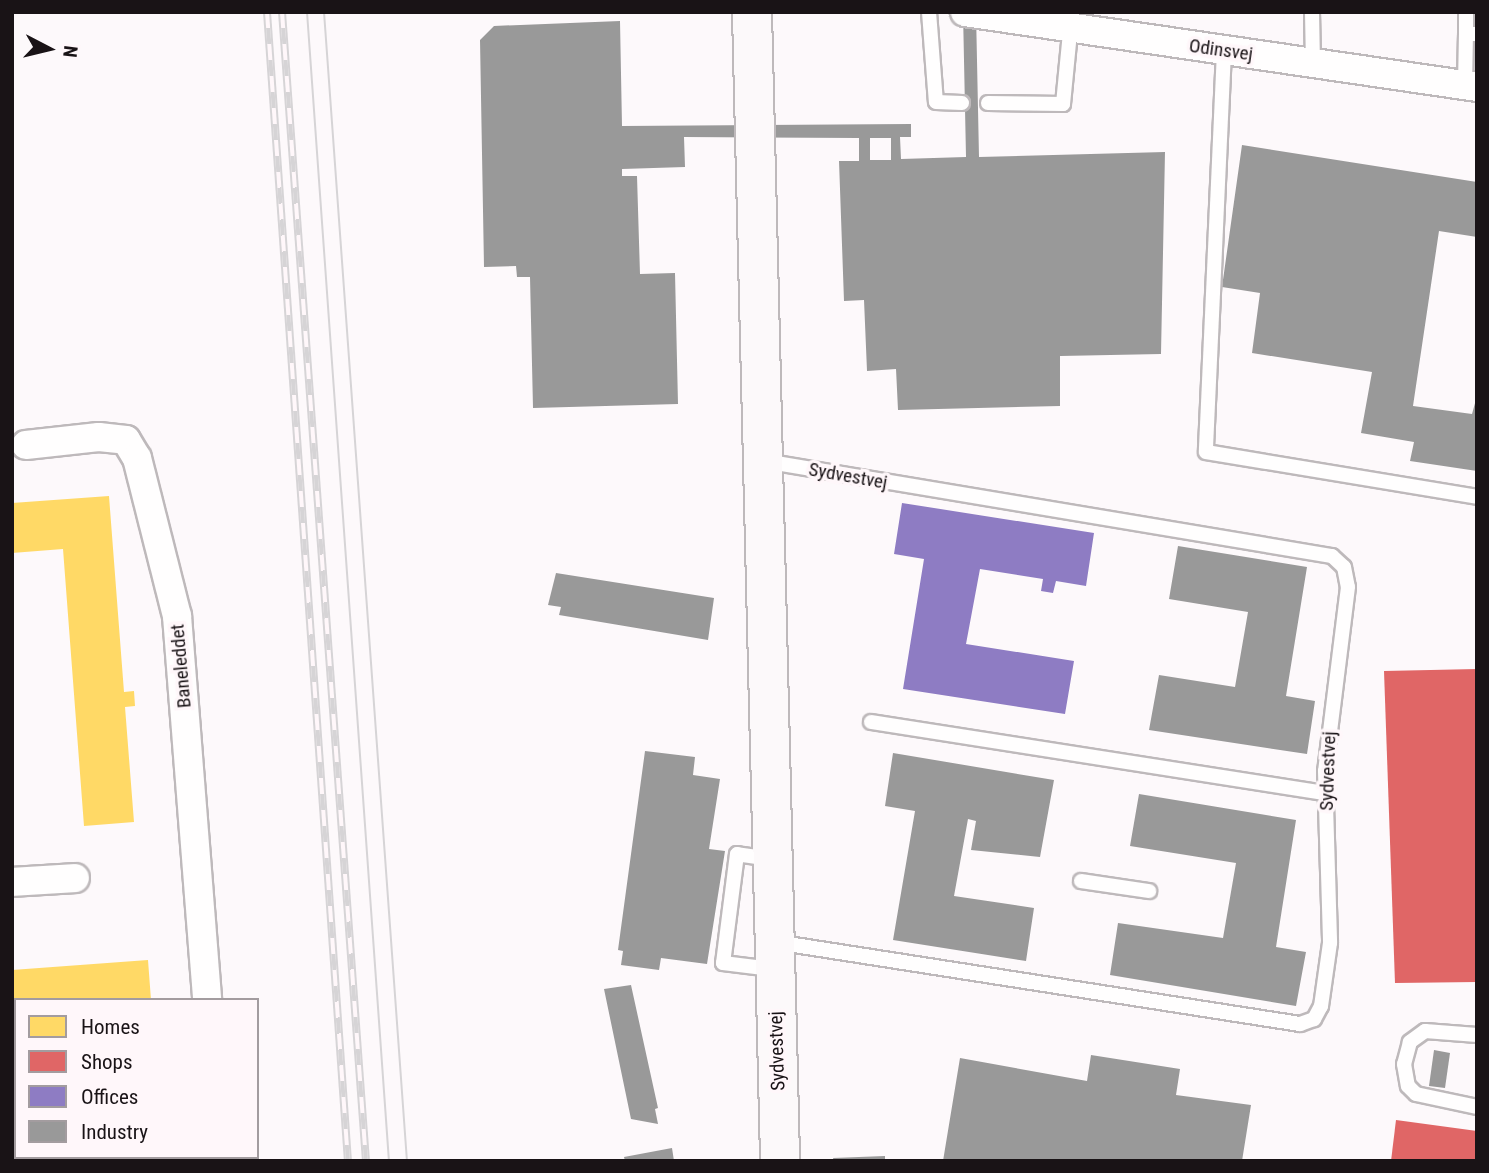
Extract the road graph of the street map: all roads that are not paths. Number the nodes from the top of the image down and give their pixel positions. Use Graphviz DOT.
graph roads {
  1 [pos="752,12"];
  2 [pos="929,12"];
  3 [pos="965,12"];
  4 [pos="1312,12"];
  5 [pos="1466,12"];
  6 [pos="1071,20"];
  7 [pos="1471,34"];
  8 [pos="1224,51"];
  9 [pos="1313,63"];
  10 [pos="1471,86"];
  11 [pos="962,103"];
  12 [pos="988,103"];
  13 [pos="26,445"];
  14 [pos="764,461"];
  15 [pos="1477,497"];
  16 [pos="871,722"];
  17 [pos="1325,793"];
  18 [pos="772,859"];
  19 [pos="75,878"];
  20 [pos="1081,881"];
  21 [pos="12,882"];
  22 [pos="1149,891"];
  23 [pos="774,956"];
  24 [pos="207,998"];
  25 [pos="1477,1035"];
  26 [pos="1477,1107"];
  27 [pos="780,1161"];
  1 -- 14 [label="street, Sydvestvej"];
  2 -- 11 [label="lane"];
  3 -- 6 [label="street, Odinsvej"];
  4 -- 9 [label="lane"];
  5 -- 7 [label="lane"];
  6 -- 8 [label="street, Odinsvej"];
  6 -- 12 [label="lane"];
  7 -- 10 [label="lane"];
  8 -- 9 [label="street, Odinsvej"];
  8 -- 15 [label="lane"];
  9 -- 10 [label="street, Odinsvej"];
  13 -- 24 [label="street, Baneleddet"];
  14 -- 17 [label="lane, Sydvestvej"];
  14 -- 18 [label="street, Sydvestvej"];
  16 -- 17 [label="lane"];
  17 -- 23 [label="lane, Sydvestvej"];
  18 -- 23 [label="street, Sydvestvej"];
  18 -- 23 [label="lane"];
  19 -- 21 [label="street"];
  20 -- 22 [label="lane"];
  23 -- 27 [label="street, Sydvestvej"];
  25 -- 26 [label="lane"];
}
